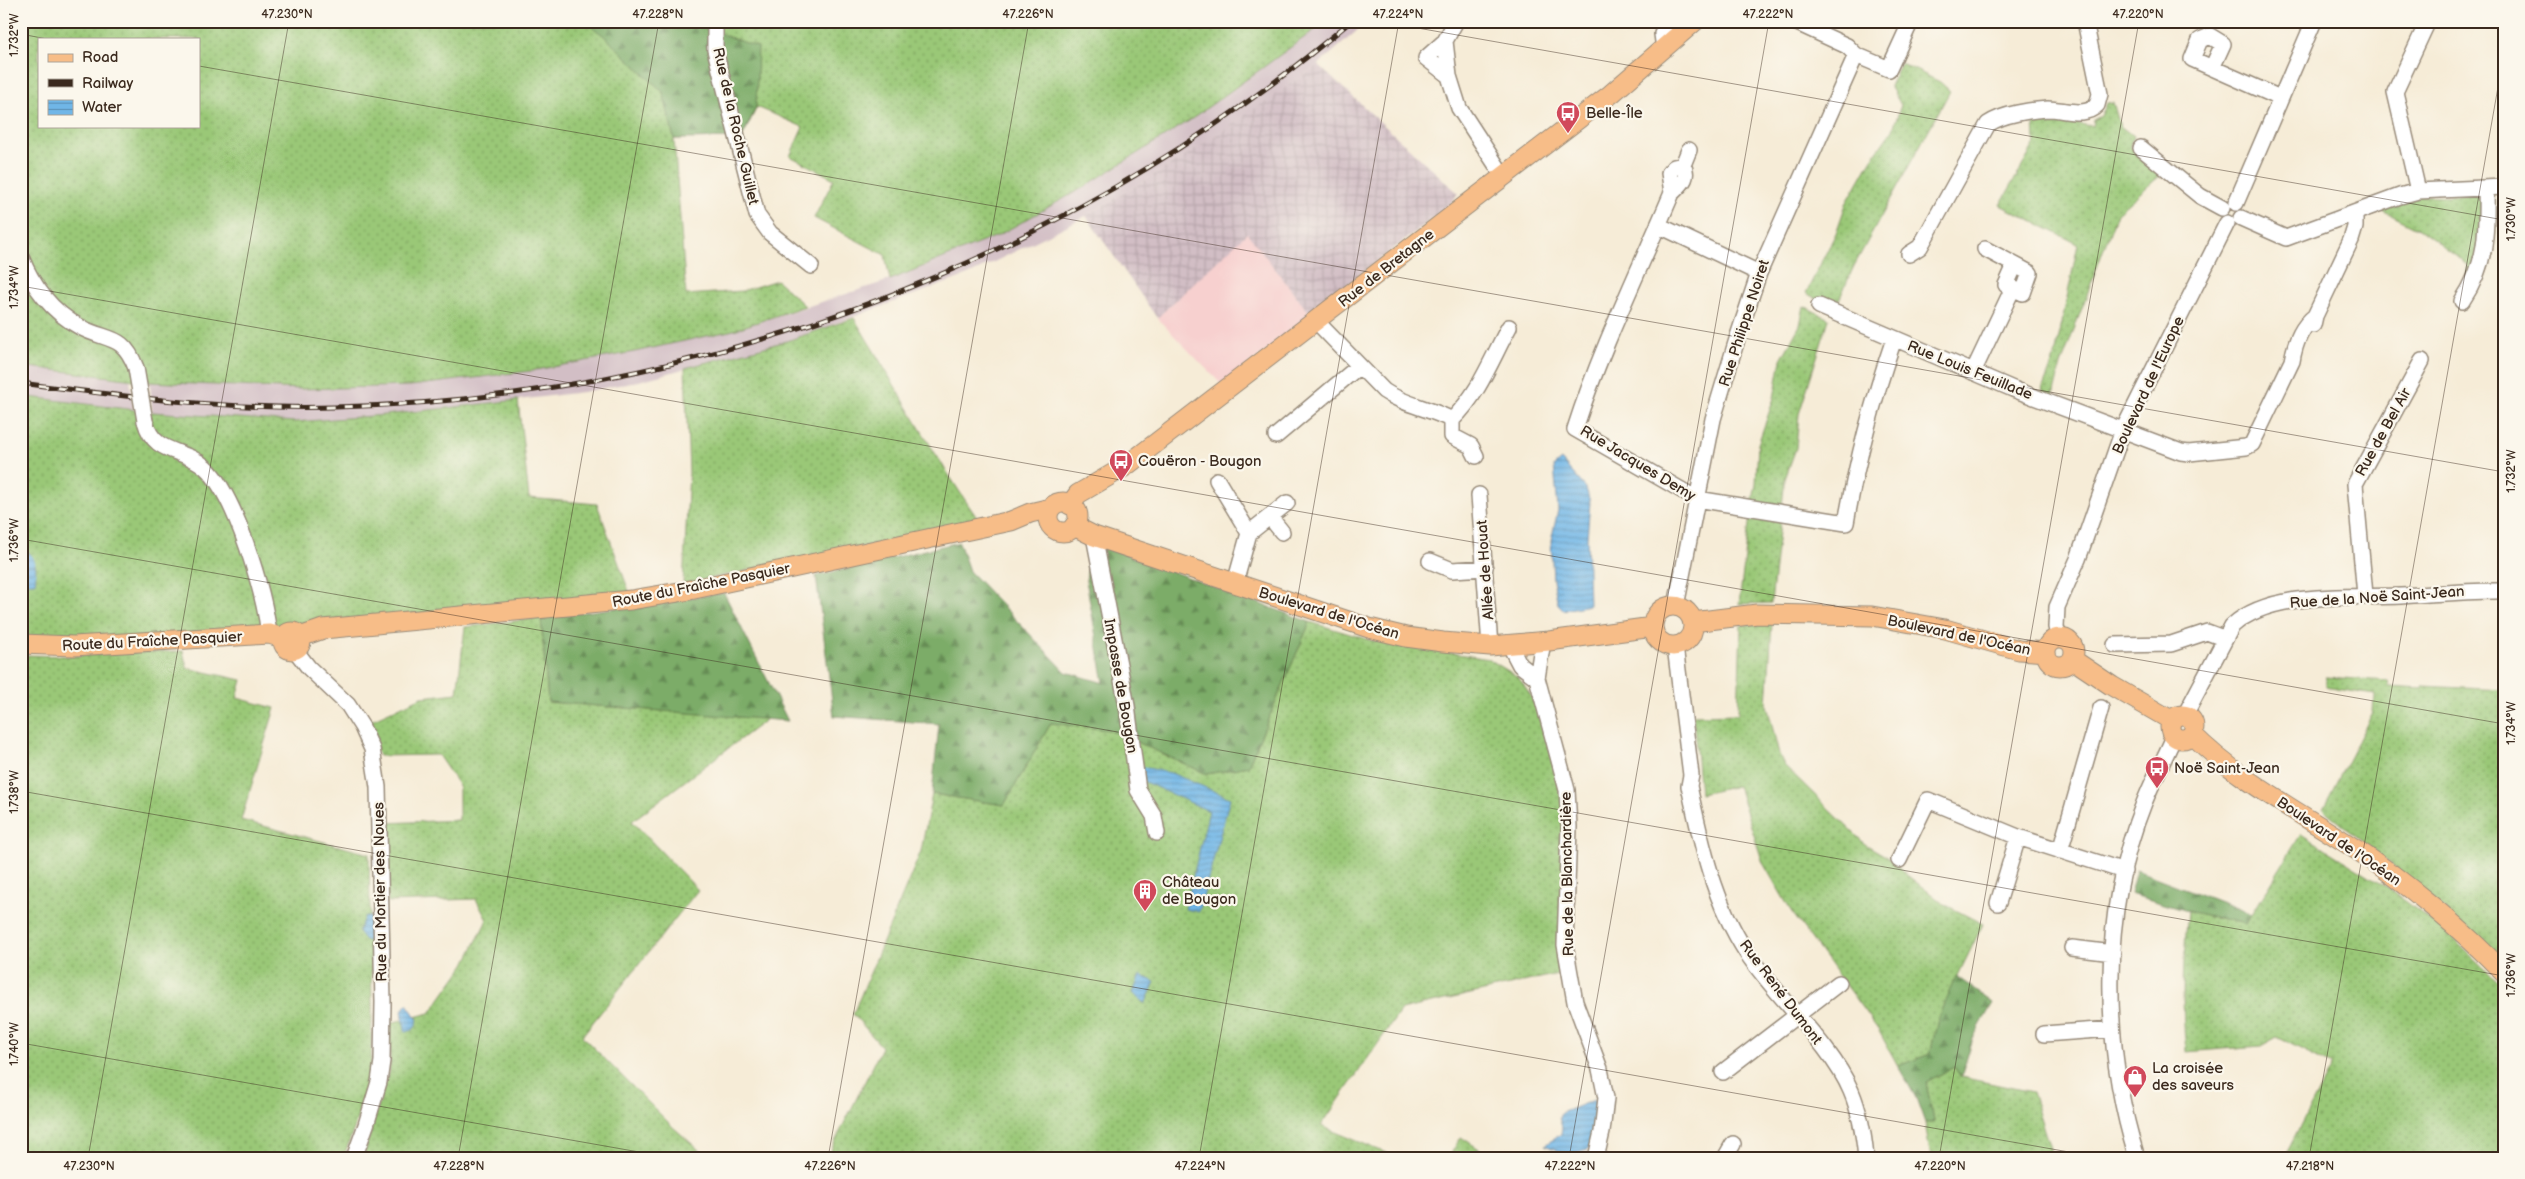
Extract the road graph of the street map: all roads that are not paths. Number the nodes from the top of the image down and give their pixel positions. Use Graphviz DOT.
graph roads {
  1 [pos="715,21"];
  2 [pos="1456,21"];
  3 [pos="1666,21"];
  4 [pos="1694,21"];
  5 [pos="1794,21"];
  6 [pos="1912,21"];
  7 [pos="2085,21"];
  8 [pos="2314,21"];
  9 [pos="2428,21"];
  10 [pos="1664,49"];
  11 [pos="1856,55"];
  12 [pos="2212,68"];
  13 [pos="2280,98"];
  14 [pos="2141,148"];
  15 [pos="1689,150"];
  16 [pos="1504,177"];
  17 [pos="2504,188"];
  18 [pos="2486,189"];
  19 [pos="2418,191"];
  20 [pos="2236,203"];
  21 [pos="2222,208"];
  22 [pos="2355,213"];
  23 [pos="2234,221"];
  24 [pos="1658,225"];
  25 [pos="1985,249"];
  26 [pos="1909,254"];
  27 [pos="21,257"];
  28 [pos="811,266"];
  29 [pos="1759,273"];
  30 [pos="2462,301"];
  31 [pos="1819,306"];
  32 [pos="1316,322"];
  33 [pos="1509,327"];
  34 [pos="1894,339"];
  35 [pos="2422,362"];
  36 [pos="1358,367"];
  37 [pos="1973,372"];
  38 [pos="1452,420"];
  39 [pos="2123,430"];
  40 [pos="1276,436"];
  41 [pos="1476,456"];
  42 [pos="1217,480"];
  43 [pos="1479,494"];
  44 [pos="1697,499"];
  45 [pos="1287,503"];
  46 [pos="1070,505"];
  47 [pos="1051,517"];
  48 [pos="1270,517"];
  49 [pos="1074,526"];
  50 [pos="1282,532"];
  51 [pos="1250,533"];
  52 [pos="1094,536"];
  53 [pos="1430,561"];
  54 [pos="1484,568"];
  55 [pos="1235,582"];
  56 [pos="2504,591"];
  57 [pos="2365,595"];
  58 [pos="1676,606"];
  59 [pos="1693,622"];
  60 [pos="1653,627"];
  61 [pos="2223,638"];
  62 [pos="287,640"];
  63 [pos="1543,641"];
  64 [pos="21,644"];
  65 [pos="1509,644"];
  66 [pos="2052,645"];
  67 [pos="2115,645"];
  68 [pos="1490,646"];
  69 [pos="1675,646"];
  70 [pos="1537,678"];
  71 [pos="2101,708"];
  72 [pos="2181,726"];
  73 [pos="1157,833"];
  74 [pos="2018,837"];
  75 [pos="2060,851"];
  76 [pos="1899,860"];
  77 [pos="2124,871"];
  78 [pos="1998,903"];
  79 [pos="2072,948"];
  80 [pos="2113,953"];
  81 [pos="2504,973"];
  82 [pos="1839,983"];
  83 [pos="1796,1016"];
  84 [pos="2112,1029"];
  85 [pos="2044,1034"];
  86 [pos="1723,1072"];
  87 [pos="1733,1144"];
  88 [pos="354,1158"];
  89 [pos="1596,1158"];
  90 [pos="1725,1158"];
  91 [pos="1866,1158"];
  92 [pos="2137,1158"];
  1 -- 28 [label="street, Rue de la Roche Guillet"];
  2 -- 16 [label="street"];
  3 -- 10 [label="street"];
  4 -- 10 [label="main road, Rue de Bretagne"];
  5 -- 11 [label="street"];
  6 -- 11 [label="street"];
  7 -- 26 [label="street"];
  8 -- 13 [label="street"];
  9 -- 19 [label="street"];
  10 -- 16 [label="main road, Rue de Bretagne"];
  11 -- 29 [label="street, Rue Philippe Noiret"];
  12 -- 13 [label="street"];
  13 -- 20 [label="street"];
  14 -- 21 [label="street"];
  15 -- 24 [label="street, Rue Jacques Demy"];
  16 -- 32 [label="main road, Rue de Bretagne"];
  17 -- 18 [label="street"];
  18 -- 19 [label="street"];
  18 -- 30 [label="street"];
  19 -- 22 [label="street"];
  20 -- 21 [label="street"];
  20 -- 23 [label="street"];
  21 -- 23 [label="street"];
  22 -- 23 [label="street"];
  22 -- 39 [label="street, Rue Louis Feuillade"];
  23 -- 39 [label="street, Boulevard de l'Europe"];
  24 -- 29 [label="street"];
  24 -- 44 [label="street, Rue Jacques Demy"];
  25 -- 37 [label="street"];
  27 -- 62 [label="street, bridge"];
  29 -- 44 [label="street, Rue Philippe Noiret"];
  31 -- 34 [label="street, Rue Louis Feuillade"];
  32 -- 36 [label="street"];
  32 -- 46 [label="main road, Rue de Bretagne"];
  33 -- 38 [label="street"];
  34 -- 37 [label="street, Rue Louis Feuillade"];
  34 -- 44 [label="street, Rue Jacques Demy"];
  35 -- 57 [label="street, Rue de Bel Air"];
  36 -- 38 [label="street"];
  36 -- 40 [label="street"];
  37 -- 39 [label="street, Rue Louis Feuillade"];
  38 -- 41 [label="street"];
  39 -- 66 [label="street, Boulevard de l'Europe"];
  42 -- 51 [label="street"];
  43 -- 54 [label="street, Allée de Houat"];
  44 -- 58 [label="street, Rue Philippe Noiret"];
  45 -- 48 [label="street"];
  46 -- 47 [label="main road"];
  46 -- 49 [label="main road"];
  47 -- 49 [label="main road"];
  47 -- 62 [label="main road, Route du Fraîche Pasquier"];
  48 -- 50 [label="street"];
  48 -- 51 [label="street"];
  49 -- 52 [label="main road, Boulevard de l'Océan"];
  51 -- 55 [label="street"];
  52 -- 55 [label="main road, Boulevard de l'Océan"];
  52 -- 73 [label="street, Impasse de Bougon"];
  53 -- 54 [label="street"];
  54 -- 68 [label="street, Allée de Houat"];
  55 -- 68 [label="main road, Boulevard de l'Océan"];
  56 -- 57 [label="street, Rue de la Noë Saint-Jean"];
  57 -- 61 [label="street, Rue de la Noë Saint-Jean"];
  58 -- 59 [label="main road"];
  58 -- 60 [label="main road"];
  59 -- 66 [label="main road, Boulevard de l'Océan"];
  59 -- 69 [label="main road"];
  60 -- 63 [label="main road, Boulevard de l'Océan"];
  60 -- 69 [label="main road"];
  61 -- 67 [label="street"];
  61 -- 72 [label="street, Rue de la Noë Saint-Jean"];
  62 -- 64 [label="main road, Route du Fraîche Pasquier"];
  62 -- 88 [label="street, Rue du Mortier des Noues"];
  63 -- 65 [label="main road, Boulevard de l'Océan"];
  63 -- 70 [label="street, Rue de la Blanchardière"];
  65 -- 68 [label="main road, Boulevard de l'Océan"];
  65 -- 70 [label="street"];
  66 -- 72 [label="main road, Boulevard de l'Océan"];
  69 -- 83 [label="street, Rue René Dumont"];
  70 -- 89 [label="street, Rue de la Blanchardière"];
  71 -- 75 [label="street"];
  72 -- 77 [label="street, Rue de la Noë Saint-Jean"];
  72 -- 81 [label="main road, Boulevard de l'Océan"];
  74 -- 75 [label="street"];
  74 -- 76 [label="street"];
  74 -- 78 [label="street"];
  75 -- 77 [label="street"];
  77 -- 80 [label="street, Rue de la Noë Saint-Jean"];
  79 -- 80 [label="street"];
  80 -- 84 [label="street, Rue de la Noë Saint-Jean"];
  82 -- 83 [label="street"];
  83 -- 86 [label="street"];
  83 -- 91 [label="street, Rue René Dumont"];
  84 -- 85 [label="street"];
  84 -- 92 [label="street, Rue de la Noë Saint-Jean"];
  87 -- 90 [label="street"];
}
